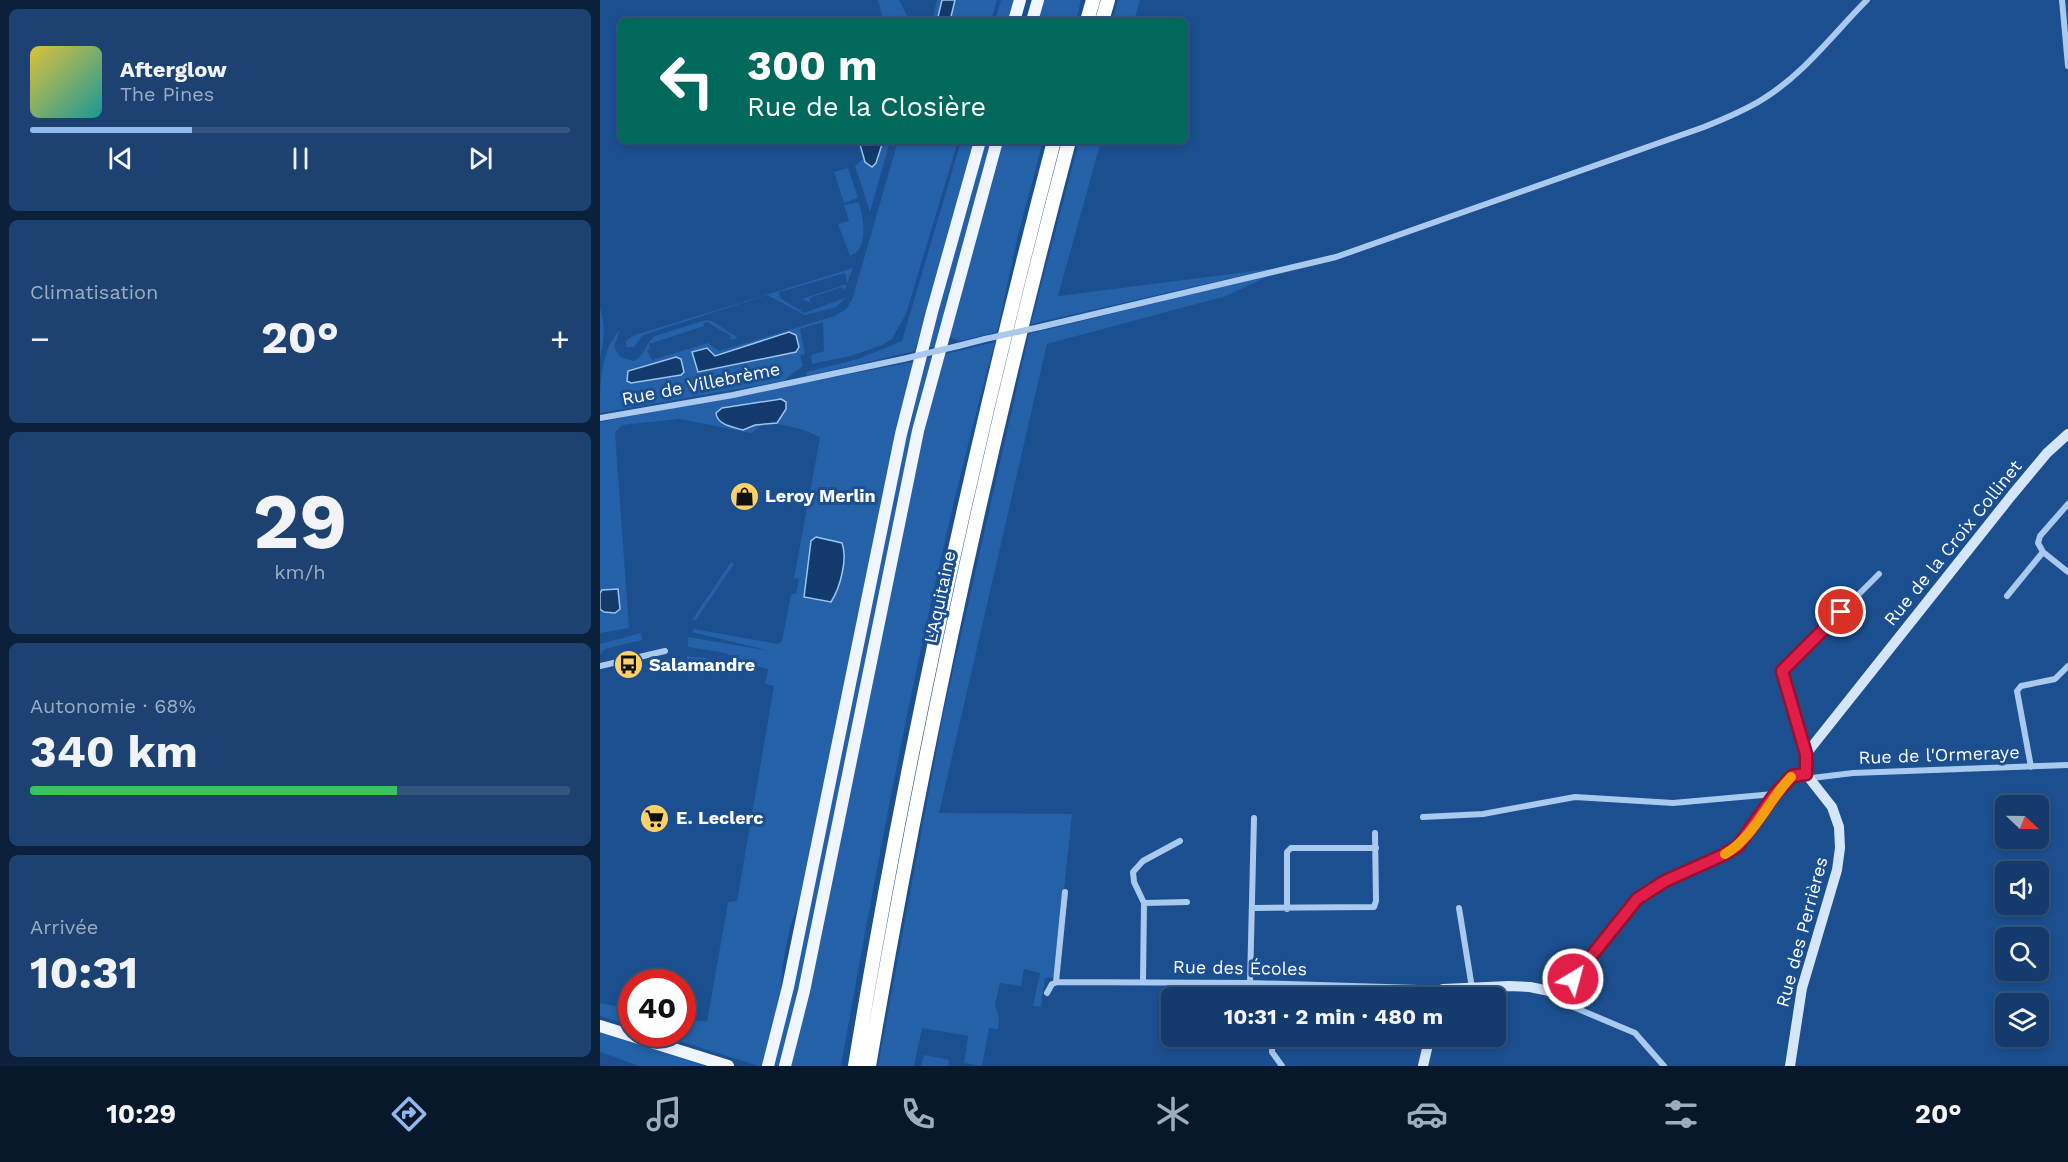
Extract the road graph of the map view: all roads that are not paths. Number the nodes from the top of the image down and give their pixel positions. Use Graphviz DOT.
graph roads {
  1 [pos="1020,0"];
  2 [pos="1038,0"];
  3 [pos="1093,0"];
  4 [pos="1108,0"];
  5 [pos="1867,0"];
  6 [pos="2062,0"];
  7 [pos="1015,18"];
  8 [pos="1033,18"];
  9 [pos="1088,18"];
  10 [pos="1103,18"];
  11 [pos="2068,66"];
  12 [pos="979,144"];
  13 [pos="996,144"];
  14 [pos="1053,144"];
  15 [pos="1068,144"];
  16 [pos="600,418"];
  17 [pos="2068,434"];
  18 [pos="2068,441"];
  19 [pos="2054,446"];
  20 [pos="2068,504"];
  21 [pos="2043,552"];
  22 [pos="2068,572"];
  23 [pos="1879,574"];
  24 [pos="2007,596"];
  25 [pos="665,651"];
  26 [pos="600,666"];
  27 [pos="2068,666"];
  28 [pos="1806,754"];
  29 [pos="2068,765"];
  30 [pos="2031,767"];
  31 [pos="1809,776"];
  32 [pos="1775,794"];
  33 [pos="1423,817"];
  34 [pos="1254,818"];
  35 [pos="1375,832"];
  36 [pos="1180,842"];
  37 [pos="1376,848"];
  38 [pos="1065,892"];
  39 [pos="1187,902"];
  40 [pos="1144,903"];
  41 [pos="1254,908"];
  42 [pos="1458,908"];
  43 [pos="1287,909"];
  44 [pos="1143,981"];
  45 [pos="1056,982"];
  46 [pos="1250,982"];
  47 [pos="1279,984"];
  48 [pos="1279,987"];
  49 [pos="1384,987"];
  50 [pos="1472,987"];
  51 [pos="1506,987"];
  52 [pos="1047,993"];
  53 [pos="1559,993"];
  54 [pos="600,1026"];
  55 [pos="1272,1047"];
  56 [pos="1427,1047"];
  57 [pos="728,1066"];
  58 [pos="768,1066"];
  59 [pos="785,1066"];
  60 [pos="855,1066"];
  61 [pos="869,1066"];
  62 [pos="1282,1066"];
  63 [pos="1423,1066"];
  64 [pos="1664,1066"];
  65 [pos="1790,1066"];
  1 -- 7 [label="main road"];
  2 -- 8 [label="main road"];
  3 -- 9 [label="highway"];
  4 -- 10 [label="highway"];
  5 -- 16 [label="street, Rue de Villebrème, bridge"];
  6 -- 11 [label="street"];
  12 -- 58 [label="main road"];
  13 -- 59 [label="main road"];
  14 -- 60 [label="highway, L'Aquitaine"];
  15 -- 61 [label="highway, L'Aquitaine"];
  17 -- 19 [label="street, Rue de la Croix Collinet"];
  18 -- 19 [label="street, Rue de la Croix Collinet"];
  19 -- 28 [label="street, Rue de la Croix Collinet"];
  20 -- 21 [label="street"];
  21 -- 22 [label="street"];
  21 -- 24 [label="street"];
  23 -- 28 [label="street"];
  25 -- 26 [label="street"];
  27 -- 30 [label="street"];
  28 -- 31 [label="street"];
  29 -- 30 [label="street, Rue de l'Ormeraye"];
  30 -- 31 [label="street, Rue de l'Ormeraye"];
  31 -- 32 [label="street"];
  31 -- 65 [label="street, Rue des Perrières"];
  32 -- 33 [label="street"];
  32 -- 53 [label="street"];
  34 -- 41 [label="street"];
  35 -- 37 [label="street"];
  36 -- 40 [label="street"];
  37 -- 43 [label="street"];
  37 -- 43 [label="street"];
  38 -- 45 [label="street"];
  39 -- 40 [label="street"];
  40 -- 44 [label="street"];
  41 -- 43 [label="street"];
  41 -- 46 [label="street"];
  42 -- 50 [label="street"];
  44 -- 45 [label="street, Rue des Écoles"];
  44 -- 46 [label="street, Rue des Écoles"];
  45 -- 52 [label="street"];
  46 -- 47 [label="street, Rue des Écoles"];
  47 -- 48 [label="street"];
  47 -- 49 [label="street, Rue des Écoles"];
  51 -- 53 [label="street"];
  53 -- 64 [label="street"];
  54 -- 57 [label="main road"];
  55 -- 62 [label="street"];
  56 -- 63 [label="street"];
}
